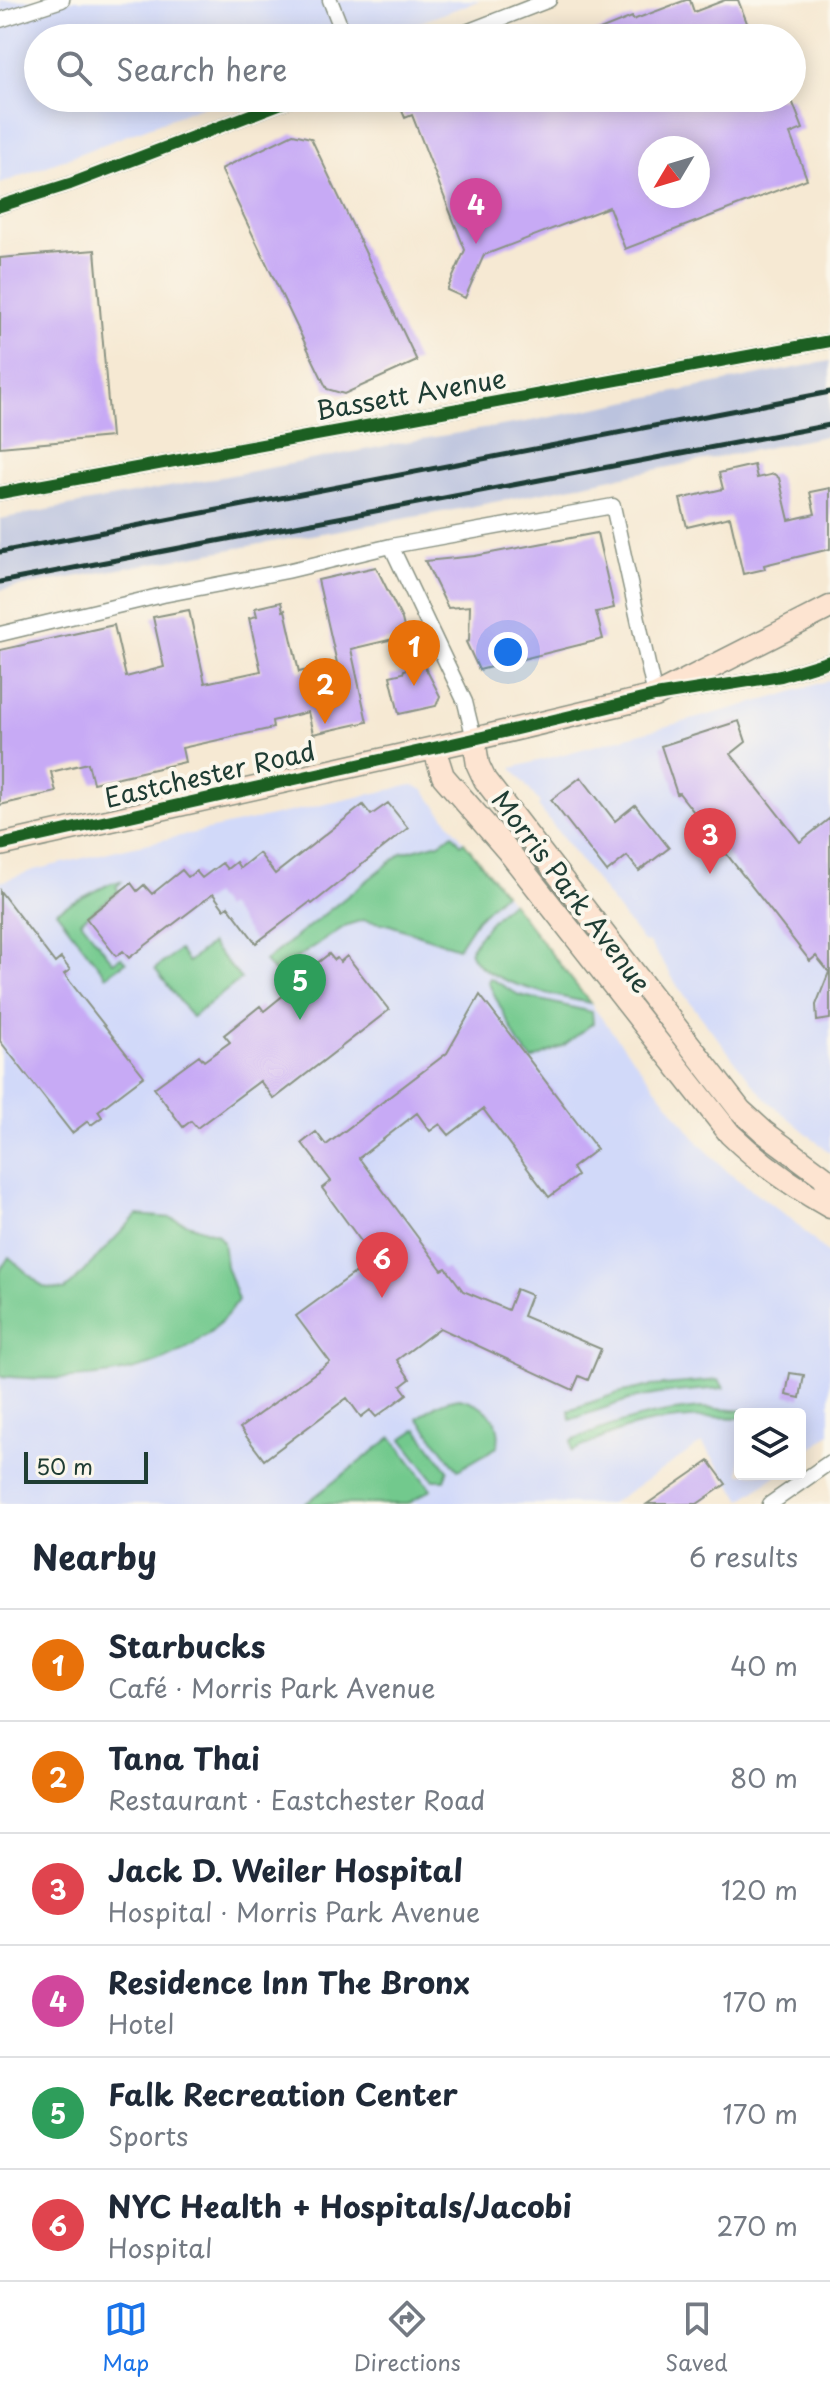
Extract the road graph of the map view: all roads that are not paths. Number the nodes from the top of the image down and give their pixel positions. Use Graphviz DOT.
graph roads {
  1 [pos="62,0"];
  2 [pos="330,0"];
  3 [pos="549,0"];
  4 [pos="0,20"];
  5 [pos="339,24"];
  6 [pos="487,24"];
  7 [pos="258,112"];
  8 [pos="0,206"];
  9 [pos="830,341"];
  10 [pos="0,493"];
  11 [pos="391,546"];
  12 [pos="830,607"];
  13 [pos="0,634"];
  14 [pos="830,661"];
  15 [pos="655,696"];
  16 [pos="474,739"];
  17 [pos="434,748"];
  18 [pos="3,842"];
  19 [pos="830,1188"];
  20 [pos="830,1207"];
  21 [pos="830,1462"];
  22 [pos="770,1504"];
  1 -- 4 [label="street"];
  2 -- 5 [label="street"];
  3 -- 6 [label="street"];
  7 -- 8 [label="street"];
  9 -- 10 [label="street, Bassett Avenue"];
  11 -- 13 [label="street"];
  11 -- 15 [label="street"];
  11 -- 16 [label="street, Morris Park Avenue"];
  12 -- 15 [label="main road, Eastchester Road"];
  14 -- 15 [label="street"];
  15 -- 16 [label="main road, Eastchester Road"];
  16 -- 17 [label="main road, Eastchester Road"];
  16 -- 19 [label="main road, Morris Park Avenue"];
  17 -- 18 [label="main road, Eastchester Road"];
  17 -- 20 [label="main road, Morris Park Avenue"];
  21 -- 22 [label="street"];
}
